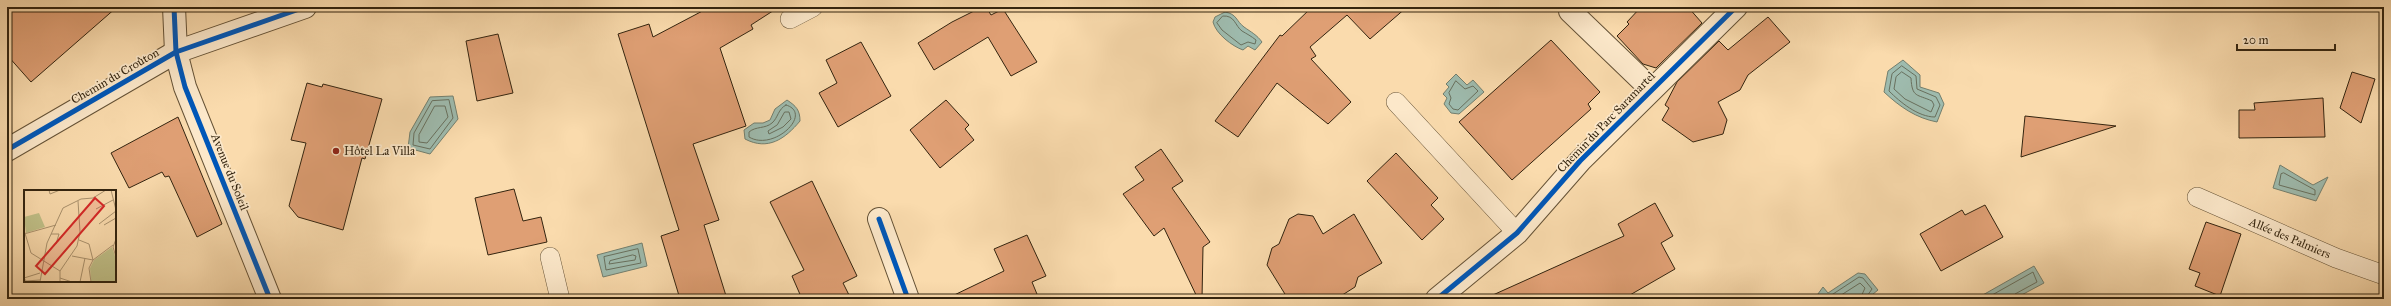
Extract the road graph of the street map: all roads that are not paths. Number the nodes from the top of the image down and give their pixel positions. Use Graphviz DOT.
graph roads {
  1 [pos="174,7"];
  2 [pos="306,7"];
  3 [pos="813,7"];
  4 [pos="1736,7"];
  5 [pos="1570,12"];
  6 [pos="790,19"];
  7 [pos="176,52"];
  8 [pos="1651,89"];
  9 [pos="1396,102"];
  10 [pos="7,150"];
  11 [pos="2197,197"];
  12 [pos="879,220"];
  13 [pos="1517,233"];
  14 [pos="550,257"];
  15 [pos="2384,275"];
  16 [pos="270,299"];
  17 [pos="560,299"];
  18 [pos="908,299"];
  19 [pos="1437,299"];
  1 -- 7 [label="street, Avenue du Soleil"];
  2 -- 7 [label="street, Chemin du Croûton"];
  3 -- 6 [label="lane"];
  4 -- 8 [label="street, Chemin du Parc Saramartel"];
  5 -- 8 [label="street, Chemin du Parc Saramartel"];
  7 -- 10 [label="street, Chemin du Croûton"];
  7 -- 16 [label="street, Avenue du Soleil"];
  8 -- 13 [label="street, Chemin du Parc Saramartel"];
  9 -- 13 [label="lane"];
  11 -- 15 [label="lane, Allée des Palmiers"];
  12 -- 18 [label="street"];
  13 -- 19 [label="street, Chemin du Parc Saramartel"];
  14 -- 17 [label="lane"];
}
